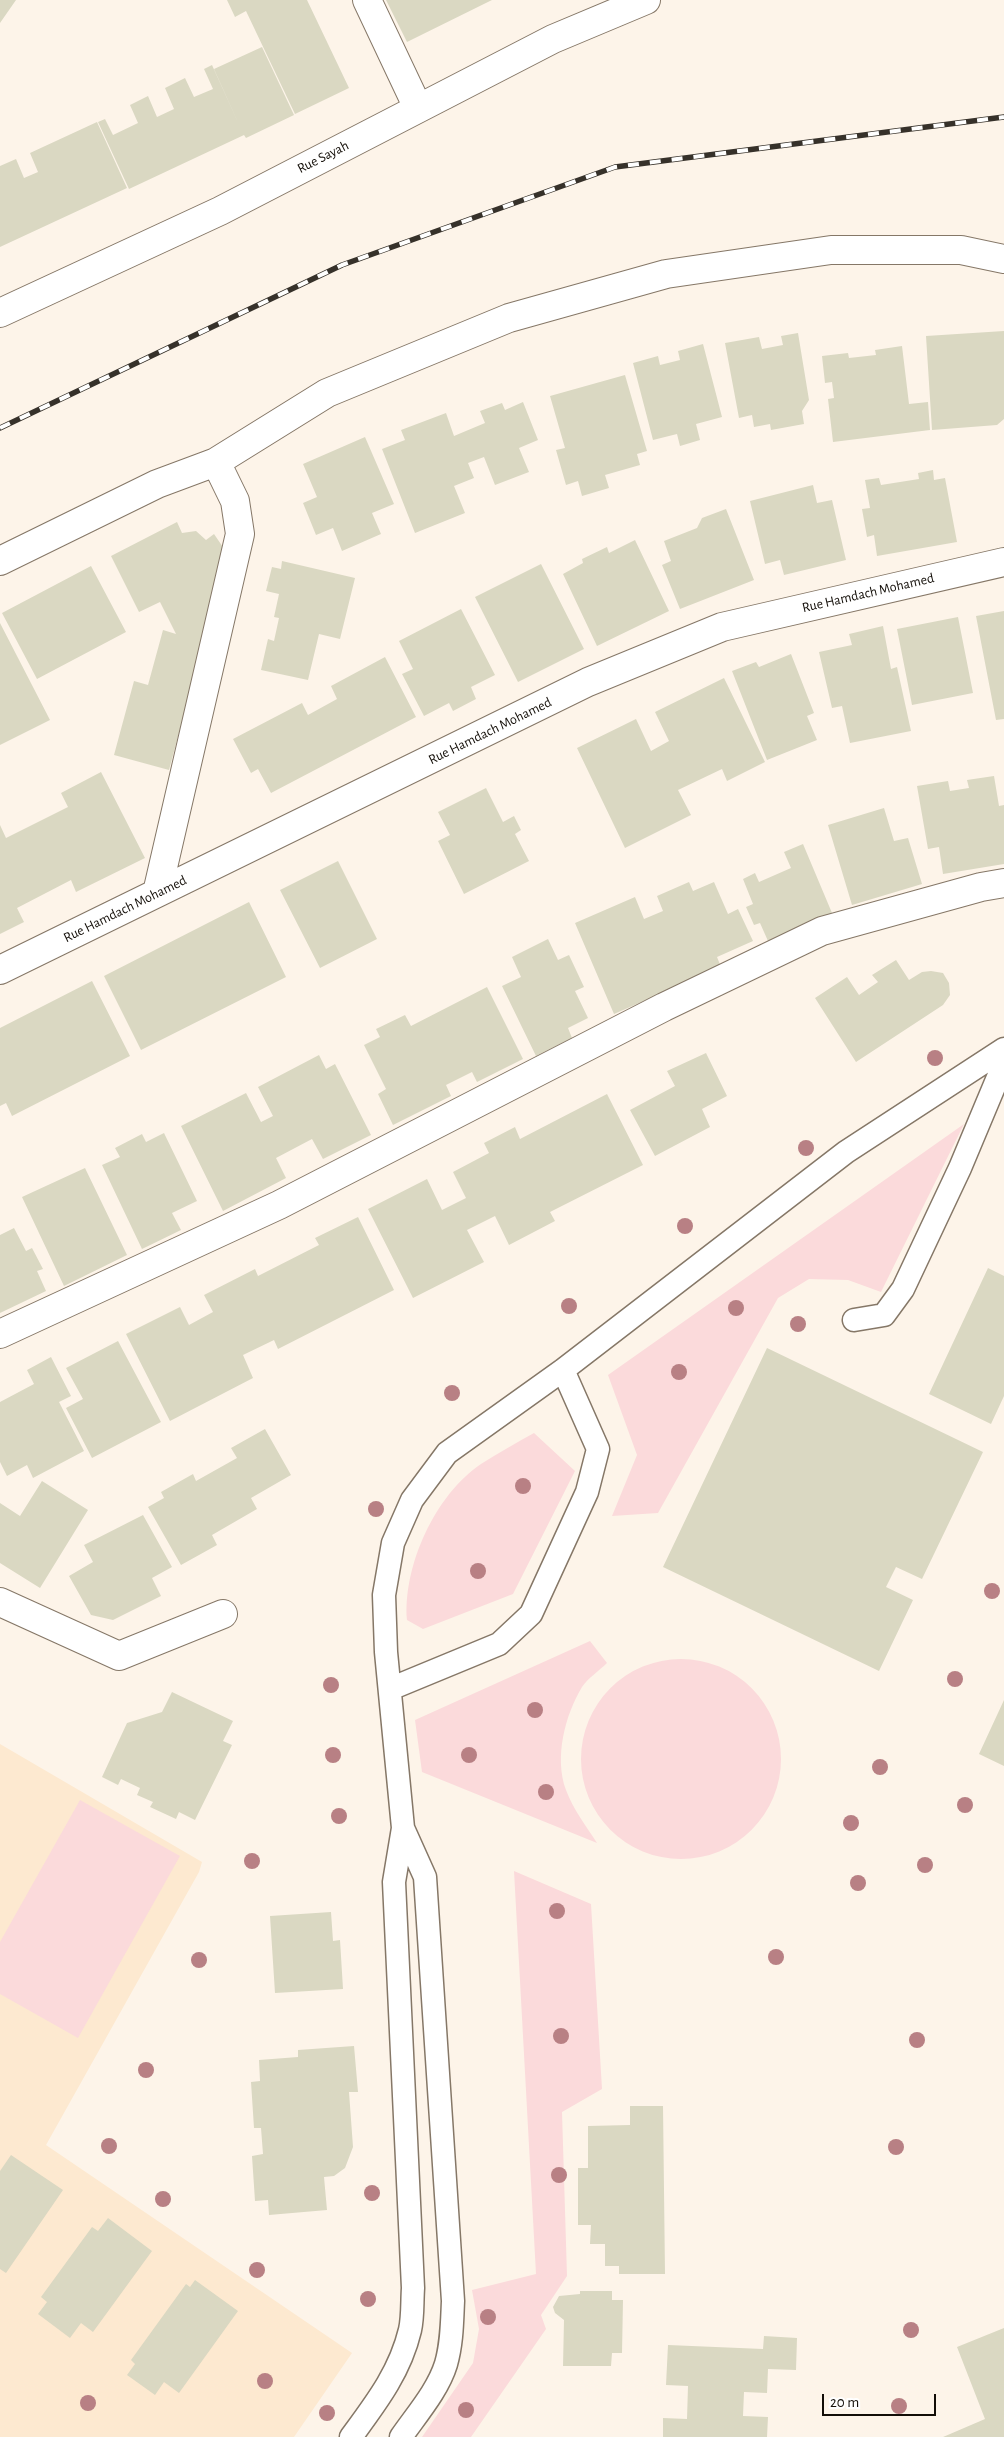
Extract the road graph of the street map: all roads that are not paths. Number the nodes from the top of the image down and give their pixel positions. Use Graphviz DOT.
graph roads {
  1 [pos="366,0"];
  2 [pos="646,0"];
  3 [pos="418,108"];
  4 [pos="1004,259"];
  5 [pos="0,313"];
  6 [pos="216,462"];
  7 [pos="0,561"];
  8 [pos="1004,562"];
  9 [pos="1004,883"];
  10 [pos="157,893"];
  11 [pos="0,970"];
  12 [pos="1004,1049"];
  13 [pos="1004,1062"];
  14 [pos="854,1320"];
  15 [pos="0,1334"];
  16 [pos="562,1370"];
  17 [pos="0,1602"];
  18 [pos="223,1614"];
  19 [pos="390,1689"];
  20 [pos="403,1828"];
  21 [pos="351,2437"];
  22 [pos="401,2437"];
  1 -- 3 [label="street"];
  2 -- 3 [label="street, Rue Sayah"];
  3 -- 5 [label="street, Rue Sayah"];
  4 -- 6 [label="street"];
  6 -- 7 [label="street"];
  6 -- 10 [label="street"];
  8 -- 10 [label="street, Rue Hamdach Mohamed"];
  9 -- 15 [label="street"];
  10 -- 11 [label="street, Rue Hamdach Mohamed"];
  12 -- 16 [label="lane"];
  13 -- 14 [label="lane"];
  16 -- 19 [label="lane"];
  16 -- 19 [label="lane"];
  17 -- 18 [label="street"];
  19 -- 20 [label="lane"];
  20 -- 21 [label="lane"];
  20 -- 22 [label="lane"];
}
